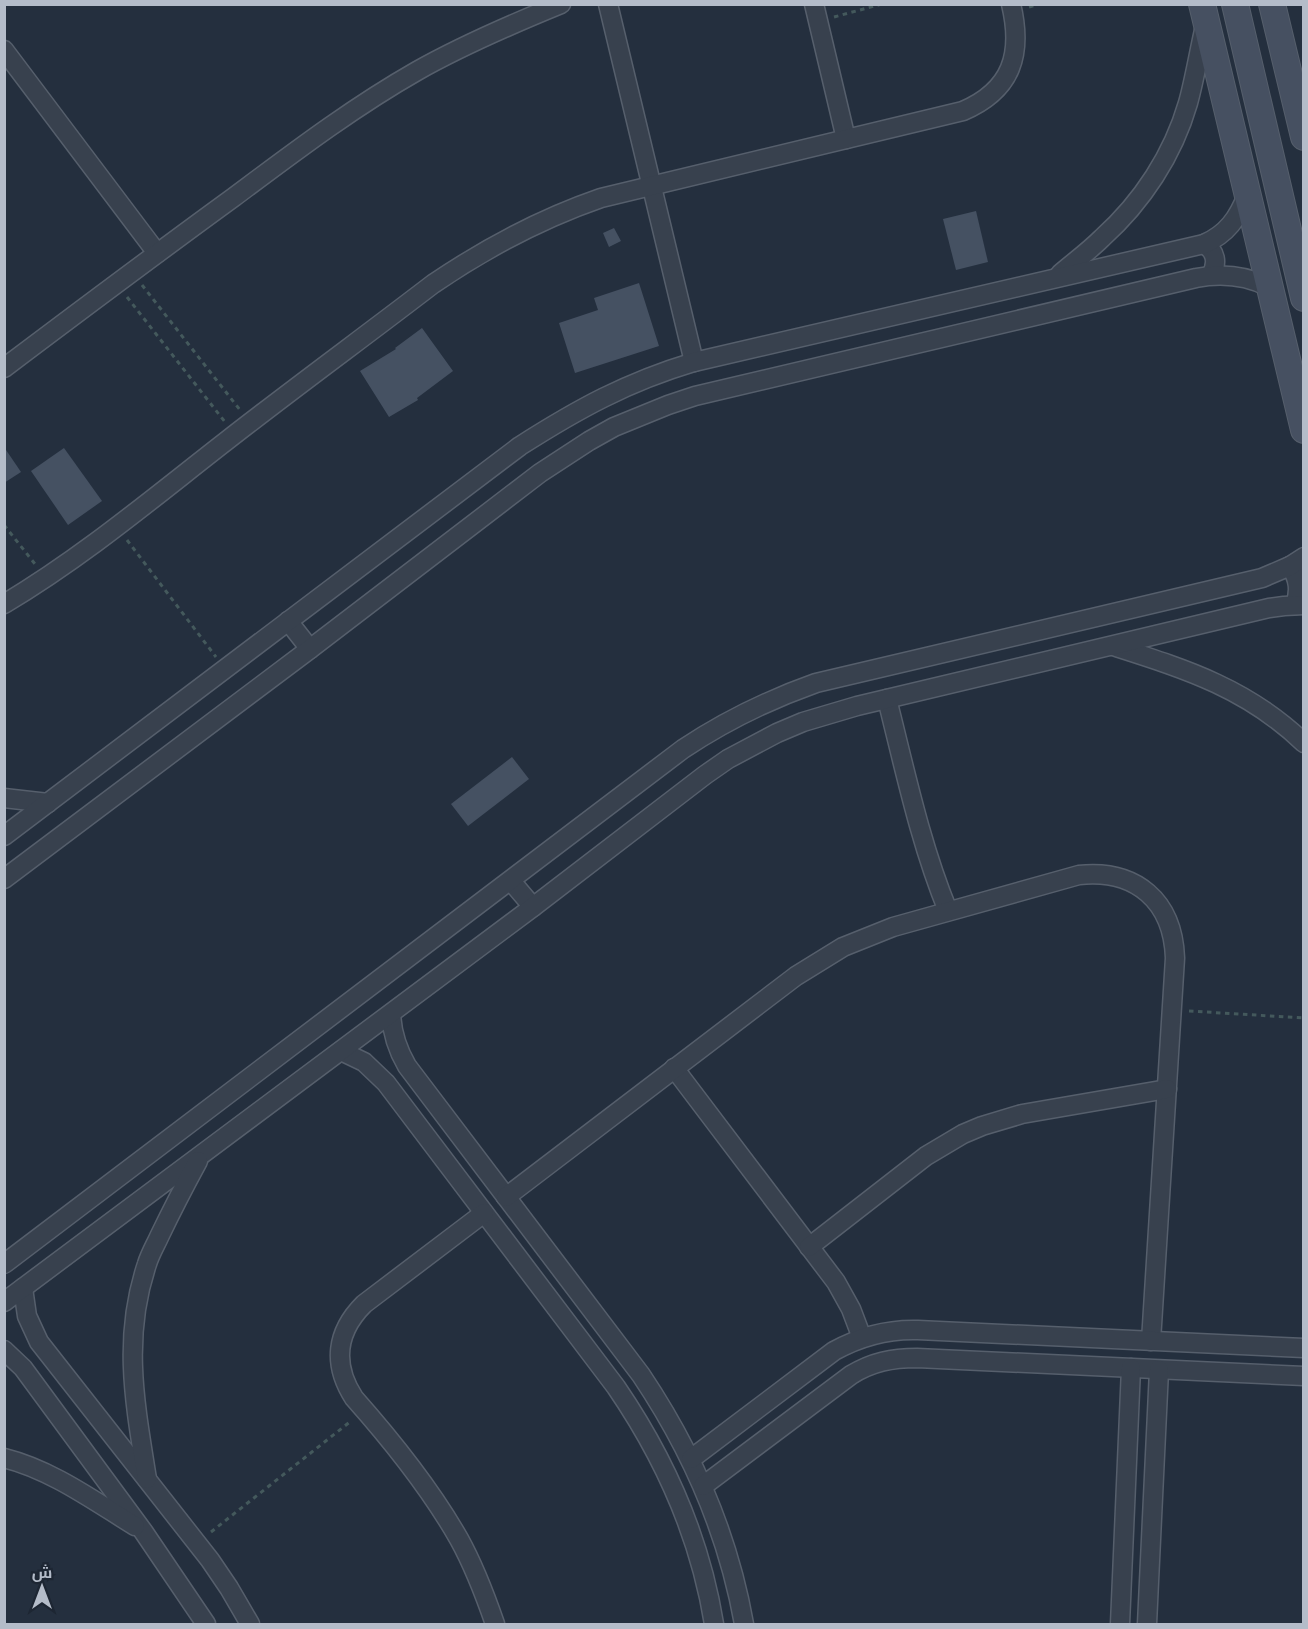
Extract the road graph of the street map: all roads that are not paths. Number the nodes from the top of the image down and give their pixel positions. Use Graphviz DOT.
graph roads {
  1 [pos="561,4"];
  2 [pos="608,4"];
  3 [pos="1011,4"];
  4 [pos="1234,4"];
  5 [pos="1272,4"];
  6 [pos="816,13"];
  7 [pos="1204,13"];
  8 [pos="4,50"];
  9 [pos="1304,137"];
  10 [pos="846,139"];
  11 [pos="651,186"];
  12 [pos="1247,195"];
  13 [pos="1204,244"];
  14 [pos="157,253"];
  15 [pos="1211,275"];
  16 [pos="1056,277"];
  17 [pos="1269,287"];
  18 [pos="1304,297"];
  19 [pos="694,362"];
  20 [pos="4,368"];
  21 [pos="1304,430"];
  22 [pos="1297,561"];
  23 [pos="4,604"];
  24 [pos="1299,605"];
  25 [pos="288,621"];
  26 [pos="1111,645"];
  27 [pos="310,649"];
  28 [pos="887,699"];
  29 [pos="1304,743"];
  30 [pos="4,798"];
  31 [pos="48,803"];
  32 [pos="4,836"];
  33 [pos="4,879"];
  34 [pos="511,881"];
  35 [pos="533,908"];
  36 [pos="948,911"];
  37 [pos="391,1014"];
  38 [pos="341,1051"];
  39 [pos="399,1052"];
  40 [pos="674,1068"];
  41 [pos="376,1072"];
  42 [pos="1167,1089"];
  43 [pos="201,1155"];
  44 [pos="506,1197"];
  45 [pos="484,1213"];
  46 [pos="809,1247"];
  47 [pos="4,1264"];
  48 [pos="23,1288"];
  49 [pos="4,1302"];
  50 [pos="1044,1336"];
  51 [pos="862,1338"];
  52 [pos="1151,1341"];
  53 [pos="39,1342"];
  54 [pos="1304,1348"];
  55 [pos="10,1354"];
  56 [pos="1043,1365"];
  57 [pos="1131,1368"];
  58 [pos="1159,1370"];
  59 [pos="1304,1376"];
  60 [pos="4,1458"];
  61 [pos="691,1459"];
  62 [pos="147,1480"];
  63 [pos="703,1486"];
  64 [pos="143,1531"];
  65 [pos="733,1572"];
  66 [pos="705,1578"];
  67 [pos="206,1624"];
  68 [pos="250,1624"];
  69 [pos="495,1624"];
  70 [pos="714,1624"];
  71 [pos="744,1624"];
  72 [pos="1120,1624"];
  73 [pos="1147,1624"];
  1 -- 14 [label="street"];
  2 -- 11 [label="street"];
  3 -- 10 [label="street"];
  4 -- 18 [label="main road"];
  5 -- 9 [label="main road"];
  6 -- 10 [label="street"];
  7 -- 12 [label="main road"];
  7 -- 16 [label="street"];
  8 -- 14 [label="street"];
  10 -- 11 [label="street"];
  11 -- 19 [label="street"];
  11 -- 23 [label="street"];
  12 -- 13 [label="street"];
  12 -- 17 [label="main road"];
  13 -- 15 [label="street"];
  13 -- 16 [label="street"];
  14 -- 20 [label="street"];
  15 -- 17 [label="street"];
  15 -- 27 [label="street"];
  16 -- 19 [label="street"];
  17 -- 21 [label="main road"];
  19 -- 25 [label="street"];
  22 -- 24 [label="street"];
  22 -- 34 [label="street"];
  24 -- 26 [label="street"];
  25 -- 27 [label="street"];
  25 -- 31 [label="street"];
  26 -- 28 [label="street"];
  26 -- 29 [label="street"];
  27 -- 33 [label="street"];
  28 -- 35 [label="street"];
  28 -- 36 [label="street"];
  30 -- 31 [label="street"];
  31 -- 32 [label="street"];
  34 -- 35 [label="street"];
  34 -- 47 [label="street"];
  35 -- 37 [label="street"];
  36 -- 40 [label="street"];
  36 -- 42 [label="street"];
  37 -- 38 [label="street"];
  37 -- 39 [label="street"];
  38 -- 41 [label="street"];
  38 -- 43 [label="street"];
  39 -- 41 [label="street"];
  39 -- 44 [label="street"];
  40 -- 44 [label="street"];
  40 -- 46 [label="street"];
  41 -- 45 [label="street"];
  42 -- 46 [label="street"];
  42 -- 52 [label="street"];
  43 -- 48 [label="street"];
  43 -- 62 [label="street"];
  44 -- 61 [label="street"];
  45 -- 66 [label="street"];
  45 -- 69 [label="street"];
  46 -- 51 [label="street"];
  48 -- 49 [label="street"];
  48 -- 53 [label="street"];
  50 -- 51 [label="street"];
  50 -- 52 [label="street"];
  50 -- 56 [label="street"];
  51 -- 61 [label="street"];
  52 -- 54 [label="street"];
  53 -- 55 [label="street"];
  53 -- 62 [label="street"];
  55 -- 64 [label="street"];
  56 -- 57 [label="street"];
  56 -- 63 [label="street"];
  57 -- 58 [label="street"];
  57 -- 72 [label="street"];
  58 -- 59 [label="street"];
  58 -- 73 [label="street"];
  60 -- 64 [label="street"];
  61 -- 63 [label="street"];
  62 -- 68 [label="street"];
  63 -- 65 [label="street"];
  64 -- 67 [label="street"];
  65 -- 66 [label="street"];
  65 -- 71 [label="street"];
  66 -- 70 [label="street"];
}
